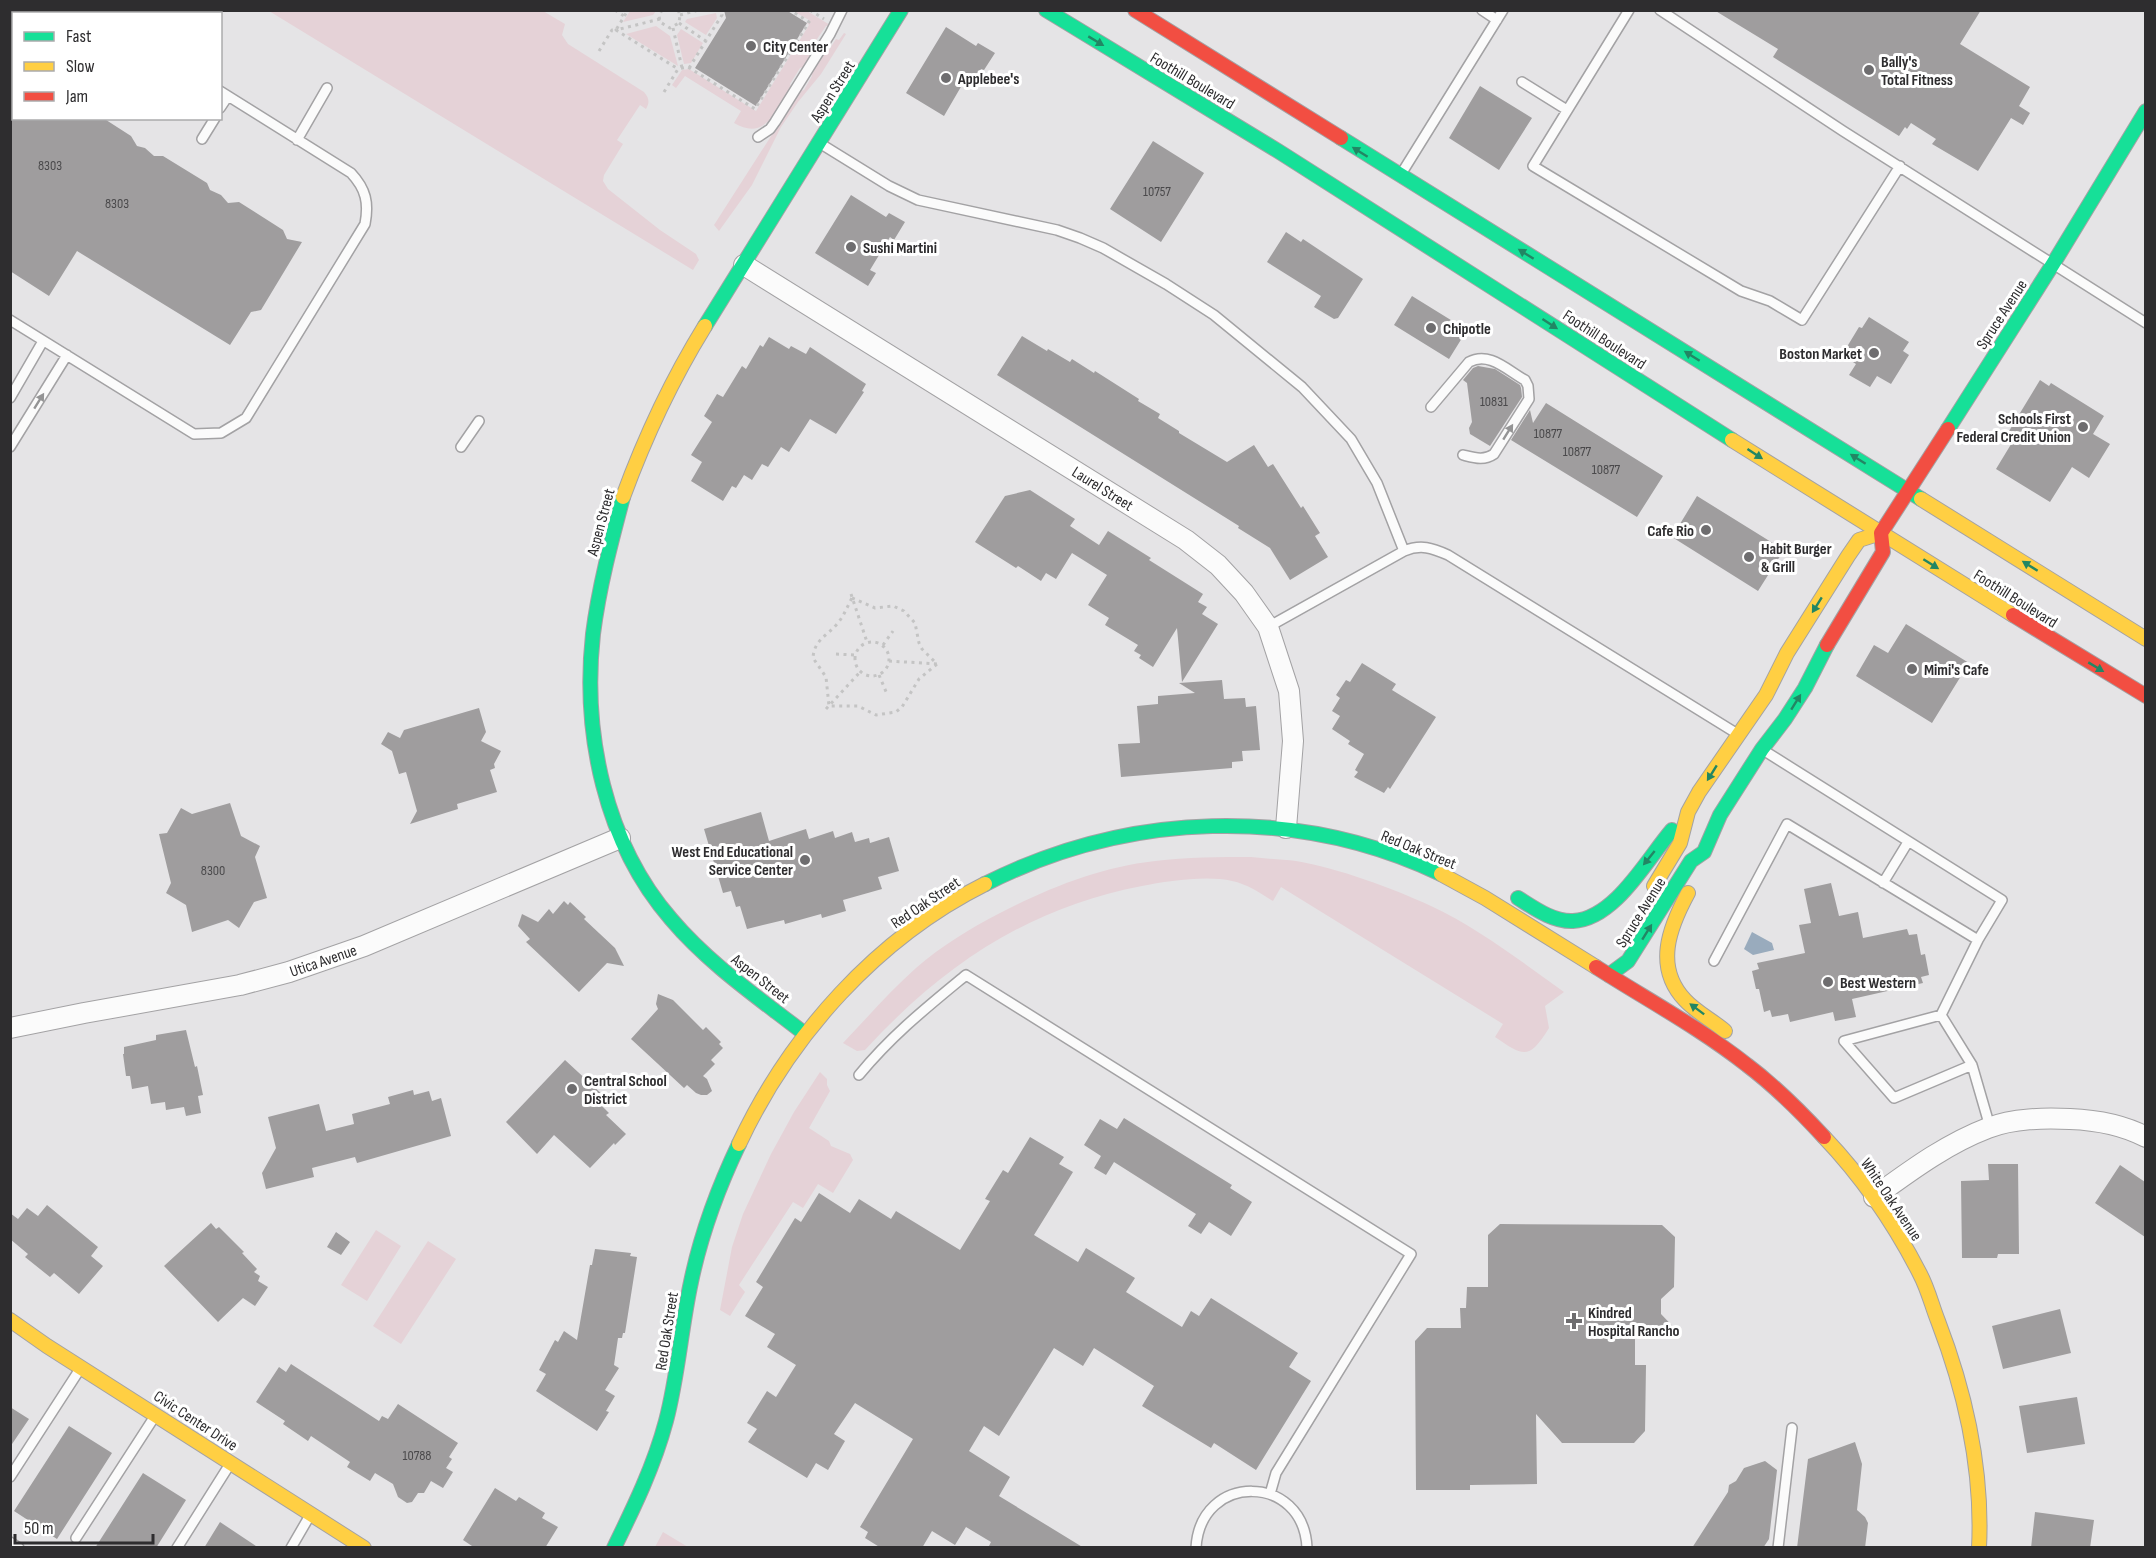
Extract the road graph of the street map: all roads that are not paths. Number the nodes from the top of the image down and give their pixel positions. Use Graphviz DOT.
graph roads {
  1 [pos="842,10"];
  2 [pos="901,10"];
  3 [pos="1046,10"];
  4 [pos="1136,10"];
  5 [pos="1482,10"];
  6 [pos="1503,10"];
  7 [pos="1629,10"];
  8 [pos="1660,10"];
  9 [pos="1497,20"];
  10 [pos="1522,82"];
  11 [pos="327,88"];
  12 [pos="224,93"];
  13 [pos="1568,110"];
  14 [pos="2145,111"];
  15 [pos="214,120"];
  16 [pos="758,137"];
  17 [pos="202,139"];
  18 [pos="297,140"];
  19 [pos="819,143"];
  20 [pos="1900,166"];
  21 [pos="1400,176"];
  22 [pos="2053,264"];
  23 [pos="744,265"];
  24 [pos="10,320"];
  25 [pos="2145,323"];
  26 [pos="43,340"];
  27 [pos="67,355"];
  28 [pos="10,398"];
  29 [pos="1431,407"];
  30 [pos="479,421"];
  31 [pos="10,447"];
  32 [pos="461,447"];
  33 [pos="1463,455"];
  34 [pos="1908,490"];
  35 [pos="1881,533"];
  36 [pos="1404,551"];
  37 [pos="1268,627"];
  38 [pos="2145,639"];
  39 [pos="2145,696"];
  40 [pos="1750,742"];
  41 [pos="1688,814"];
  42 [pos="1286,828"];
  43 [pos="620,838"];
  44 [pos="1908,842"];
  45 [pos="1704,852"];
  46 [pos="1883,883"];
  47 [pos="1481,896"];
  48 [pos="1644,902"];
  49 [pos="1977,940"];
  50 [pos="1613,952"];
  51 [pos="1714,961"];
  52 [pos="1609,975"];
  53 [pos="1941,1015"];
  54 [pos="10,1028"];
  55 [pos="805,1034"];
  56 [pos="1730,1053"];
  57 [pos="1972,1065"];
  58 [pos="859,1075"];
  59 [pos="1990,1127"];
  60 [pos="2145,1137"];
  61 [pos="1874,1197"];
  62 [pos="10,1320"];
  63 [pos="81,1367"];
  64 [pos="156,1414"];
  65 [pos="1792,1428"];
  66 [pos="231,1462"];
  67 [pos="10,1477"];
  68 [pos="1270,1494"];
  69 [pos="310,1515"];
  70 [pos="76,1538"];
  71 [pos="177,1548"];
  72 [pos="291,1548"];
  73 [pos="364,1548"];
  74 [pos="614,1548"];
  75 [pos="1196,1548"];
  76 [pos="1307,1548"];
  77 [pos="1779,1548"];
  78 [pos="1979,1548"];
  1 -- 16 [label="lane"];
  2 -- 19 [label="street, Aspen Street"];
  3 -- 35 [label="street, Foothill Boulevard, one-way"];
  21 -- 4 [label="street, Foothill Boulevard, one-way"];
  5 -- 9 [label="lane"];
  6 -- 9 [label="lane"];
  7 -- 13 [label="lane"];
  8 -- 20 [label="lane"];
  9 -- 21 [label="lane"];
  10 -- 13 [label="lane"];
  11 -- 18 [label="lane"];
  12 -- 18 [label="lane"];
  13 -- 20 [label="lane"];
  14 -- 22 [label="street, Spruce Avenue"];
  15 -- 17 [label="lane"];
  18 -- 27 [label="lane"];
  19 -- 23 [label="street, Aspen Street"];
  19 -- 36 [label="lane"];
  20 -- 22 [label="lane"];
  34 -- 21 [label="street, Foothill Boulevard, one-way"];
  22 -- 25 [label="lane"];
  22 -- 34 [label="street, Spruce Avenue"];
  23 -- 37 [label="street, Laurel Street"];
  23 -- 43 [label="street, Aspen Street"];
  24 -- 26 [label="lane"];
  26 -- 27 [label="lane"];
  26 -- 28 [label="lane"];
  31 -- 27 [label="lane, one-way"];
  33 -- 29 [label="lane, one-way"];
  30 -- 32 [label="lane"];
  34 -- 35 [label="street, Spruce Avenue"];
  38 -- 34 [label="street, Foothill Boulevard, one-way"];
  35 -- 39 [label="street, Foothill Boulevard, one-way"];
  40 -- 35 [label="street, Spruce Avenue, one-way"];
  35 -- 40 [label="street, Spruce Avenue, one-way"];
  36 -- 37 [label="lane"];
  36 -- 40 [label="lane"];
  37 -- 42 [label="street, Laurel Street"];
  40 -- 41 [label="street, Spruce Avenue, one-way"];
  40 -- 44 [label="lane"];
  40 -- 45 [label="street, Spruce Avenue"];
  41 -- 47 [label="street, one-way"];
  41 -- 48 [label="street, Spruce Avenue"];
  42 -- 47 [label="street, Red Oak Street"];
  42 -- 55 [label="street, Red Oak Street"];
  43 -- 54 [label="street, Utica Avenue"];
  43 -- 55 [label="street, Aspen Street"];
  44 -- 46 [label="lane"];
  44 -- 49 [label="lane"];
  52 -- 45 [label="street, Spruce Avenue, one-way"];
  56 -- 45 [label="street, one-way"];
  46 -- 49 [label="lane"];
  46 -- 51 [label="lane"];
  47 -- 52 [label="street, Red Oak Street"];
  49 -- 53 [label="lane"];
  50 -- 52 [label="street, Spruce Avenue"];
  52 -- 56 [label="street, White Oak Avenue"];
  53 -- 57 [label="lane"];
  53 -- 57 [label="lane"];
  55 -- 74 [label="street, Red Oak Street"];
  56 -- 61 [label="street, White Oak Avenue"];
  57 -- 59 [label="lane"];
  58 -- 68 [label="lane"];
  59 -- 60 [label="street"];
  59 -- 61 [label="street"];
  61 -- 78 [label="street, White Oak Avenue"];
  62 -- 63 [label="street, Civic Center Drive"];
  63 -- 64 [label="street, Civic Center Drive"];
  63 -- 67 [label="lane"];
  64 -- 66 [label="street, Civic Center Drive"];
  64 -- 70 [label="lane"];
  65 -- 77 [label="lane"];
  66 -- 69 [label="street, Civic Center Drive"];
  66 -- 71 [label="lane"];
  68 -- 75 [label="lane"];
  68 -- 76 [label="lane"];
  69 -- 72 [label="lane"];
  69 -- 73 [label="street, Civic Center Drive"];
}
